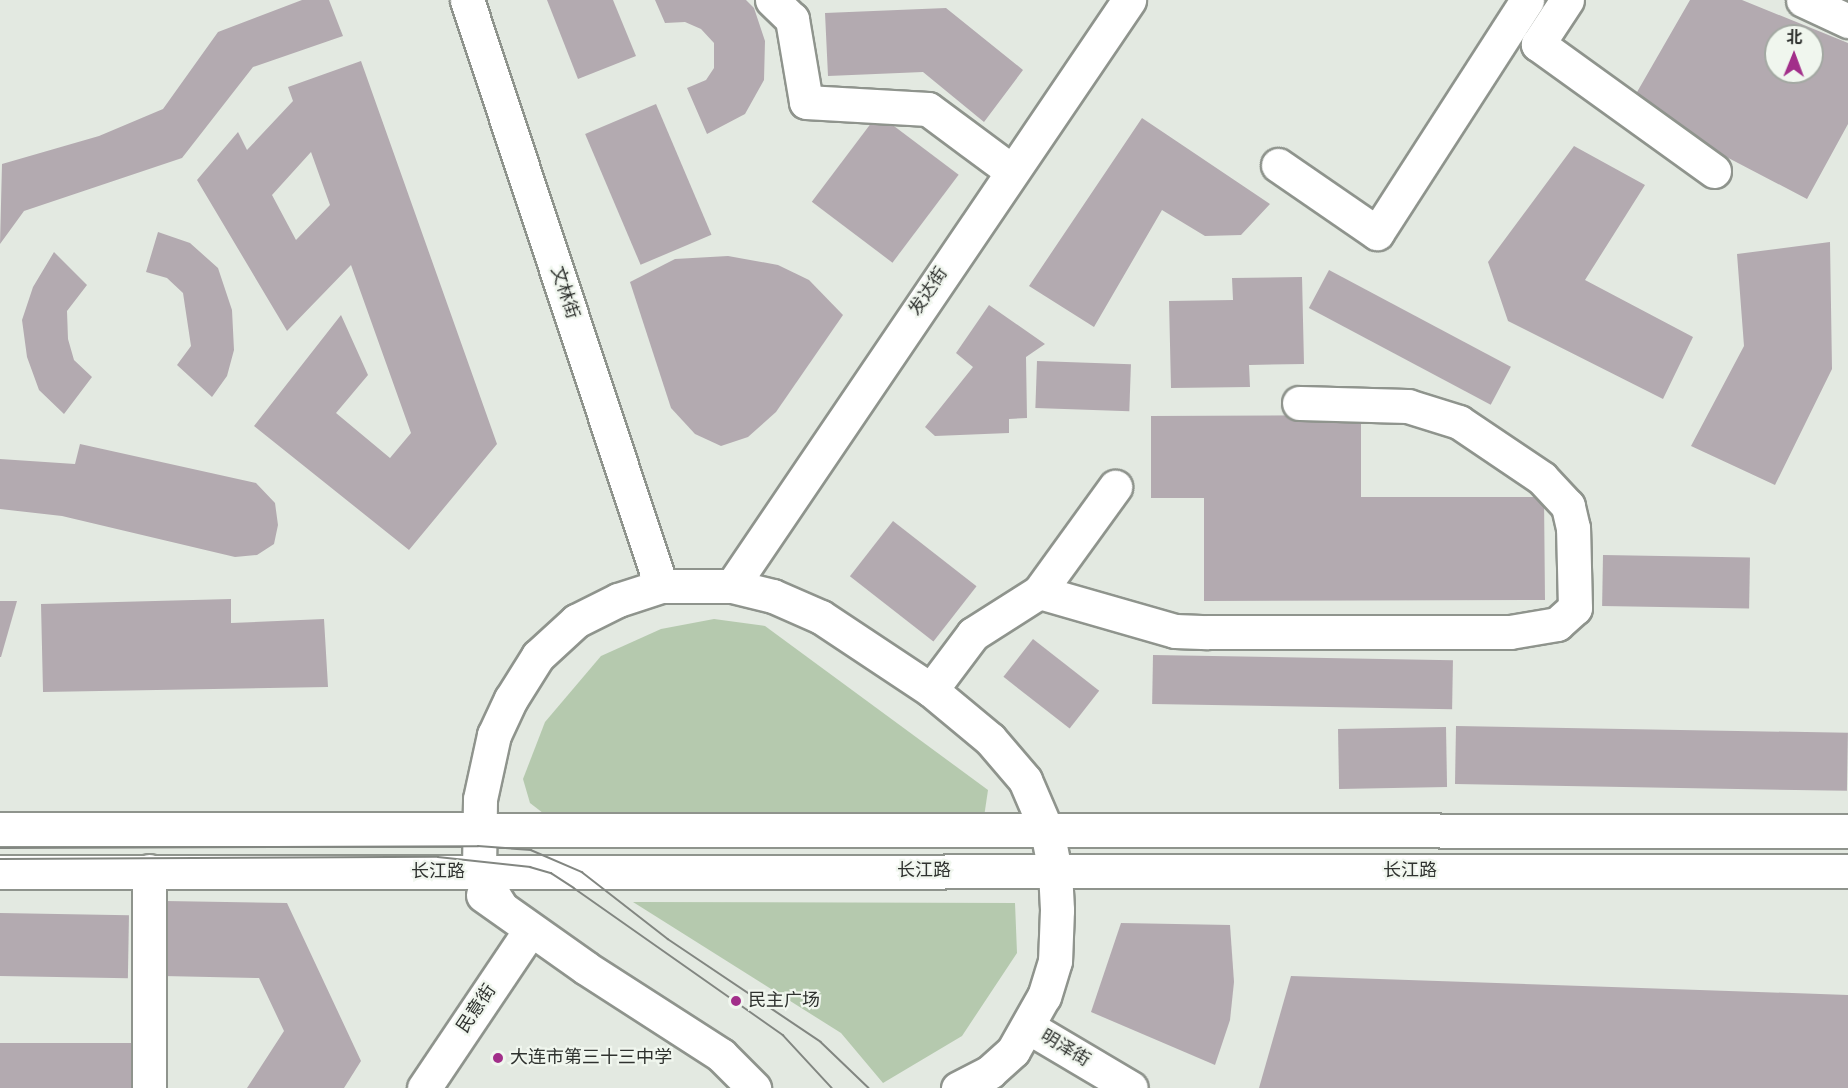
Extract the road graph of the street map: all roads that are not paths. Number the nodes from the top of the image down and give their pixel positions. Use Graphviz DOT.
graph roads {
  1 [pos="467,0"];
  2 [pos="772,0"];
  3 [pos="1130,0"];
  4 [pos="1527,0"];
  5 [pos="1567,0"];
  6 [pos="1803,0"];
  7 [pos="1848,21"];
  8 [pos="1278,165"];
  9 [pos="1010,170"];
  10 [pos="1714,171"];
  11 [pos="1299,403"];
  12 [pos="1115,487"];
  13 [pos="661,586"];
  14 [pos="732,586"];
  15 [pos="1039,592"];
  16 [pos="931,690"];
  17 [pos="0,829"];
  18 [pos="478,830"];
  19 [pos="1047,831"];
  20 [pos="1848,831"];
  21 [pos="149,871"];
  22 [pos="1055,871"];
  23 [pos="1848,871"];
  24 [pos="0,872"];
  25 [pos="464,872"];
  26 [pos="530,930"];
  27 [pos="1030,1028"];
  28 [pos="148,1088"];
  29 [pos="424,1088"];
  30 [pos="754,1088"];
  31 [pos="958,1088"];
  32 [pos="1131,1088"];
  1 -- 13 [label="main road, 文林街"];
  2 -- 9 [label="main road"];
  3 -- 9 [label="main road, 发达街"];
  4 -- 8 [label="main road"];
  5 -- 10 [label="main road"];
  6 -- 7 [label="main road"];
  9 -- 14 [label="main road, 发达街"];
  11 -- 15 [label="main road"];
  12 -- 15 [label="main road"];
  13 -- 14 [label="main road"];
  13 -- 18 [label="main road"];
  14 -- 16 [label="main road"];
  15 -- 16 [label="main road"];
  16 -- 19 [label="main road"];
  17 -- 18 [label="main road"];
  18 -- 19 [label="main road"];
  18 -- 25 [label="main road"];
  19 -- 20 [label="main road"];
  19 -- 22 [label="main road"];
  21 -- 24 [label="main road, 长江路"];
  21 -- 25 [label="main road, 长江路"];
  21 -- 28 [label="main road"];
  22 -- 23 [label="main road, 长江路"];
  22 -- 25 [label="main road, 长江路"];
  22 -- 27 [label="main road"];
  25 -- 26 [label="main road"];
  26 -- 29 [label="main road, 民意街"];
  26 -- 30 [label="main road"];
  27 -- 31 [label="main road"];
  27 -- 32 [label="main road, 明泽街"];
}
